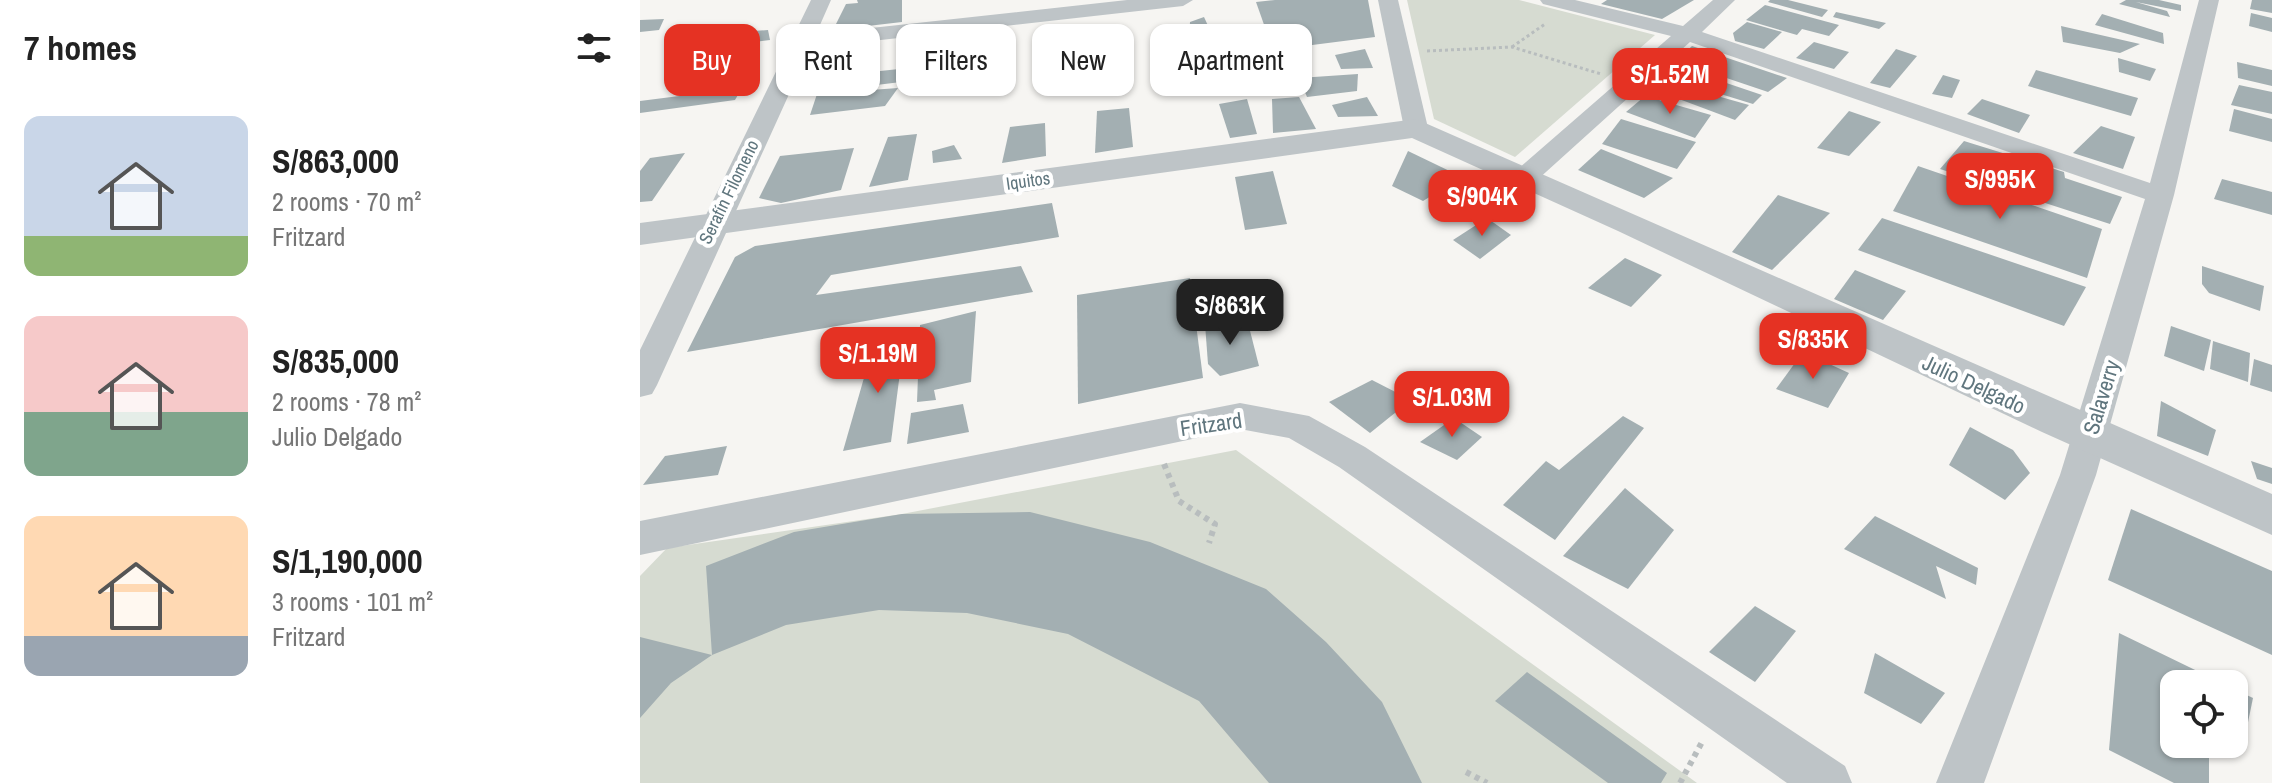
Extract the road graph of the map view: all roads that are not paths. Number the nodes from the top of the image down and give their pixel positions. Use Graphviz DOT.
graph roads {
  1 [pos="821,0"];
  2 [pos="1183,0"];
  3 [pos="1388,0"];
  4 [pos="1550,0"];
  5 [pos="1725,0"];
  6 [pos="2209,0"];
  7 [pos="810,24"];
  8 [pos="880,33"];
  9 [pos="1685,33"];
  10 [pos="776,94"];
  11 [pos="1416,128"];
  12 [pos="1527,175"];
  13 [pos="2160,195"];
  14 [pos="713,224"];
  15 [pos="640,234"];
  16 [pos="640,385"];
  17 [pos="2089,438"];
  18 [pos="2272,515"];
  19 [pos="640,538"];
  20 [pos="1828,783"];
  21 [pos="1960,783"];
  1 -- 7 [label="street, Serafín Filomeno"];
  2 -- 8 [label="street"];
  3 -- 11 [label="street"];
  4 -- 9 [label="street"];
  5 -- 9 [label="street"];
  6 -- 13 [label="street, Salaverry"];
  9 -- 12 [label="street"];
  9 -- 13 [label="street"];
  10 -- 14 [label="street, Serafín Filomeno"];
  11 -- 12 [label="street, Julio Delgado"];
  11 -- 14 [label="street, Iquitos"];
  12 -- 17 [label="street, Julio Delgado"];
  13 -- 17 [label="street, Salaverry"];
  14 -- 15 [label="street, Iquitos"];
  14 -- 16 [label="street, Serafín Filomeno"];
  17 -- 18 [label="street, Julio Delgado"];
  17 -- 21 [label="street, Salaverry"];
  19 -- 20 [label="street, Fritzard"];
}
